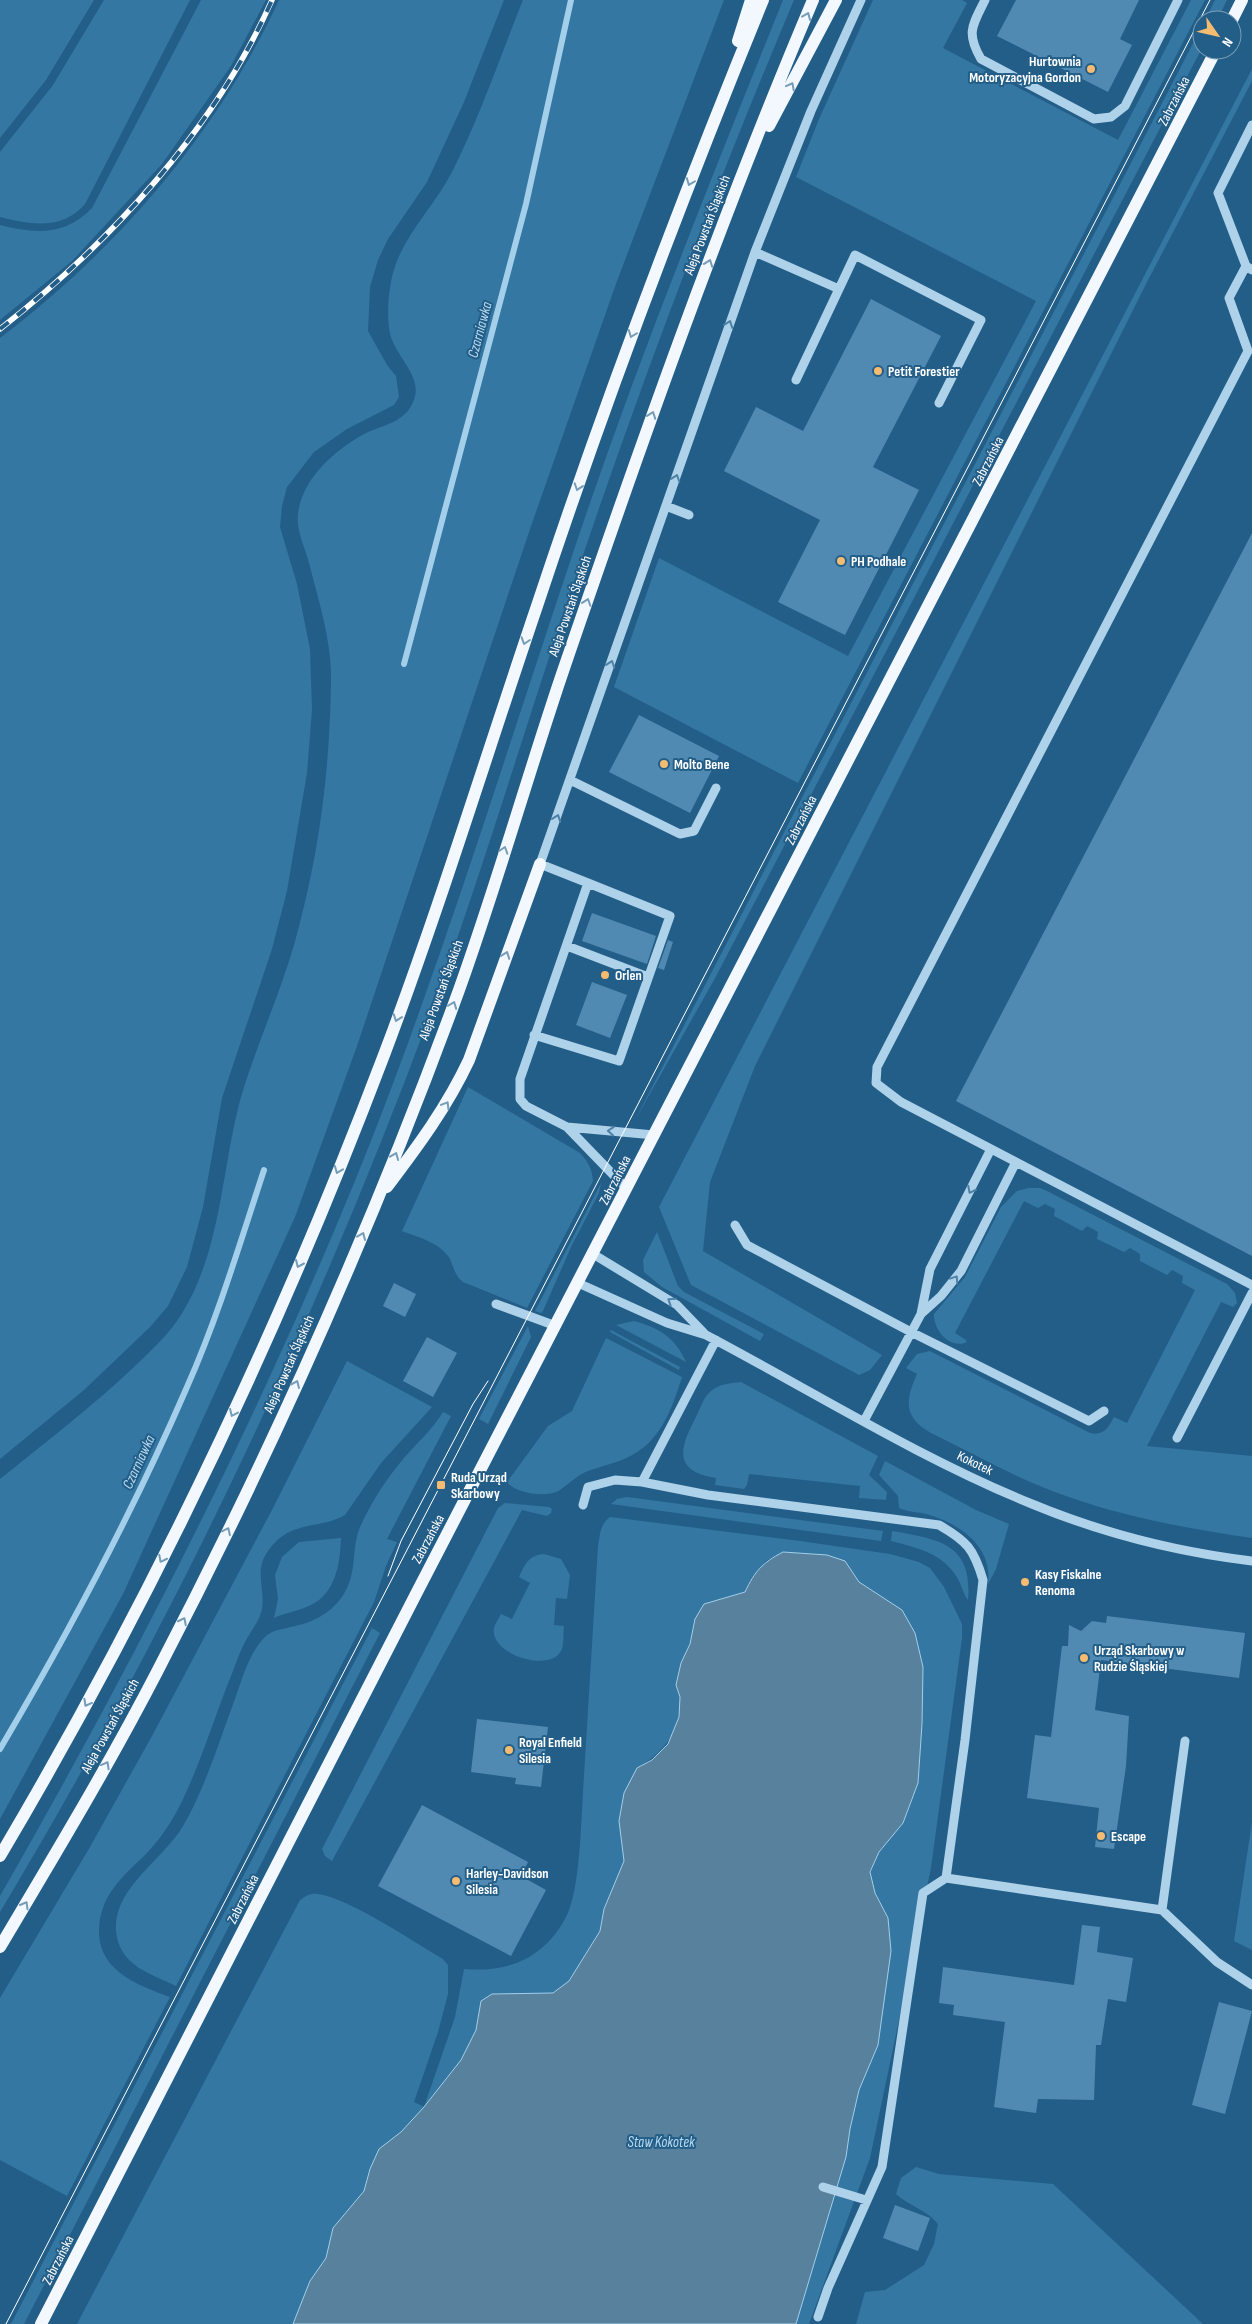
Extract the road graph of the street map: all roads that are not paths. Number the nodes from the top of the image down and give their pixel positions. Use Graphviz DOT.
graph roads {
  1 [pos="751,0"];
  2 [pos="763,0"];
  3 [pos="813,0"];
  4 [pos="836,0"];
  5 [pos="862,0"];
  6 [pos="985,0"];
  7 [pos="1178,0"];
  8 [pos="1211,60"];
  9 [pos="1252,124"];
  10 [pos="707,137"];
  11 [pos="736,191"];
  12 [pos="755,252"];
  13 [pos="1249,268"];
  14 [pos="839,289"];
  15 [pos="796,380"];
  16 [pos="939,403"];
  17 [pos="666,506"];
  18 [pos="689,515"];
  19 [pos="570,780"];
  20 [pos="716,788"];
  21 [pos="540,864"];
  22 [pos="588,883"];
  23 [pos="567,946"];
  24 [pos="648,977"];
  25 [pos="534,1035"];
  26 [pos="567,1127"];
  27 [pos="654,1135"];
  28 [pos="991,1149"];
  29 [pos="1016,1162"];
  30 [pos="627,1189"];
  31 [pos="377,1202"];
  32 [pos="735,1225"];
  33 [pos="593,1254"];
  34 [pos="578,1283"];
  35 [pos="1252,1285"];
  36 [pos="1252,1293"];
  37 [pos="496,1304"];
  38 [pos="922,1314"];
  39 [pos="556,1326"];
  40 [pos="911,1332"];
  41 [pos="706,1334"];
  42 [pos="716,1340"];
  43 [pos="1104,1411"];
  44 [pos="864,1420"];
  45 [pos="1177,1438"];
  46 [pos="642,1482"];
  47 [pos="583,1506"];
  48 [pos="1252,1561"];
  49 [pos="1185,1742"];
  50 [pos="0,1856"];
  51 [pos="946,1878"];
  52 [pos="1162,1910"];
  53 [pos="0,1947"];
  54 [pos="1252,1985"];
  55 [pos="823,2187"];
  56 [pos="866,2200"];
  57 [pos="818,2317"];
  58 [pos="42,2324"];
  1 -- 10 [label="main road"];
  2 -- 10 [label="main road"];
  11 -- 3 [label="main road, Aleja Powstań Śląskich, one-way"];
  11 -- 4 [label="main road, one-way"];
  5 -- 12 [label="street"];
  6 -- 7 [label="street"];
  8 -- 27 [label="main road, Zabrzańska"];
  9 -- 13 [label="street"];
  10 -- 50 [label="main road, one-way"];
  31 -- 11 [label="main road, Aleja Powstań Śląskich, one-way"];
  12 -- 14 [label="street"];
  17 -- 12 [label="street, one-way"];
  13 -- 28 [label="street"];
  14 -- 15 [label="street"];
  14 -- 16 [label="street"];
  17 -- 18 [label="street"];
  19 -- 17 [label="street, one-way"];
  19 -- 20 [label="street"];
  21 -- 19 [label="street, one-way"];
  21 -- 22 [label="street"];
  31 -- 21 [label="main road, one-way"];
  22 -- 23 [label="street"];
  22 -- 24 [label="street"];
  23 -- 24 [label="street"];
  23 -- 25 [label="street"];
  24 -- 25 [label="street"];
  25 -- 26 [label="street"];
  27 -- 26 [label="street, one-way"];
  26 -- 30 [label="street"];
  27 -- 30 [label="main road, Zabrzańska"];
  28 -- 29 [label="street"];
  28 -- 38 [label="street, one-way"];
  29 -- 35 [label="street"];
  38 -- 29 [label="street, one-way"];
  30 -- 33 [label="main road, Zabrzańska"];
  53 -- 31 [label="main road, Aleja Powstań Śląskich, one-way"];
  32 -- 40 [label="street"];
  33 -- 34 [label="main road, Zabrzańska"];
  41 -- 33 [label="street, Kokotek, one-way"];
  34 -- 39 [label="main road, Zabrzańska"];
  34 -- 41 [label="street, Kokotek"];
  36 -- 45 [label="street"];
  37 -- 39 [label="street"];
  38 -- 40 [label="street"];
  39 -- 58 [label="main road, Zabrzańska"];
  40 -- 43 [label="street"];
  40 -- 44 [label="street"];
  41 -- 42 [label="street, Kokotek"];
  42 -- 44 [label="street, Kokotek"];
  42 -- 46 [label="street"];
  44 -- 48 [label="street, Kokotek"];
  46 -- 47 [label="street"];
  46 -- 51 [label="street"];
  49 -- 52 [label="street"];
  51 -- 52 [label="street"];
  51 -- 56 [label="street"];
  52 -- 54 [label="street"];
  55 -- 56 [label="street"];
  56 -- 57 [label="street"];
}
